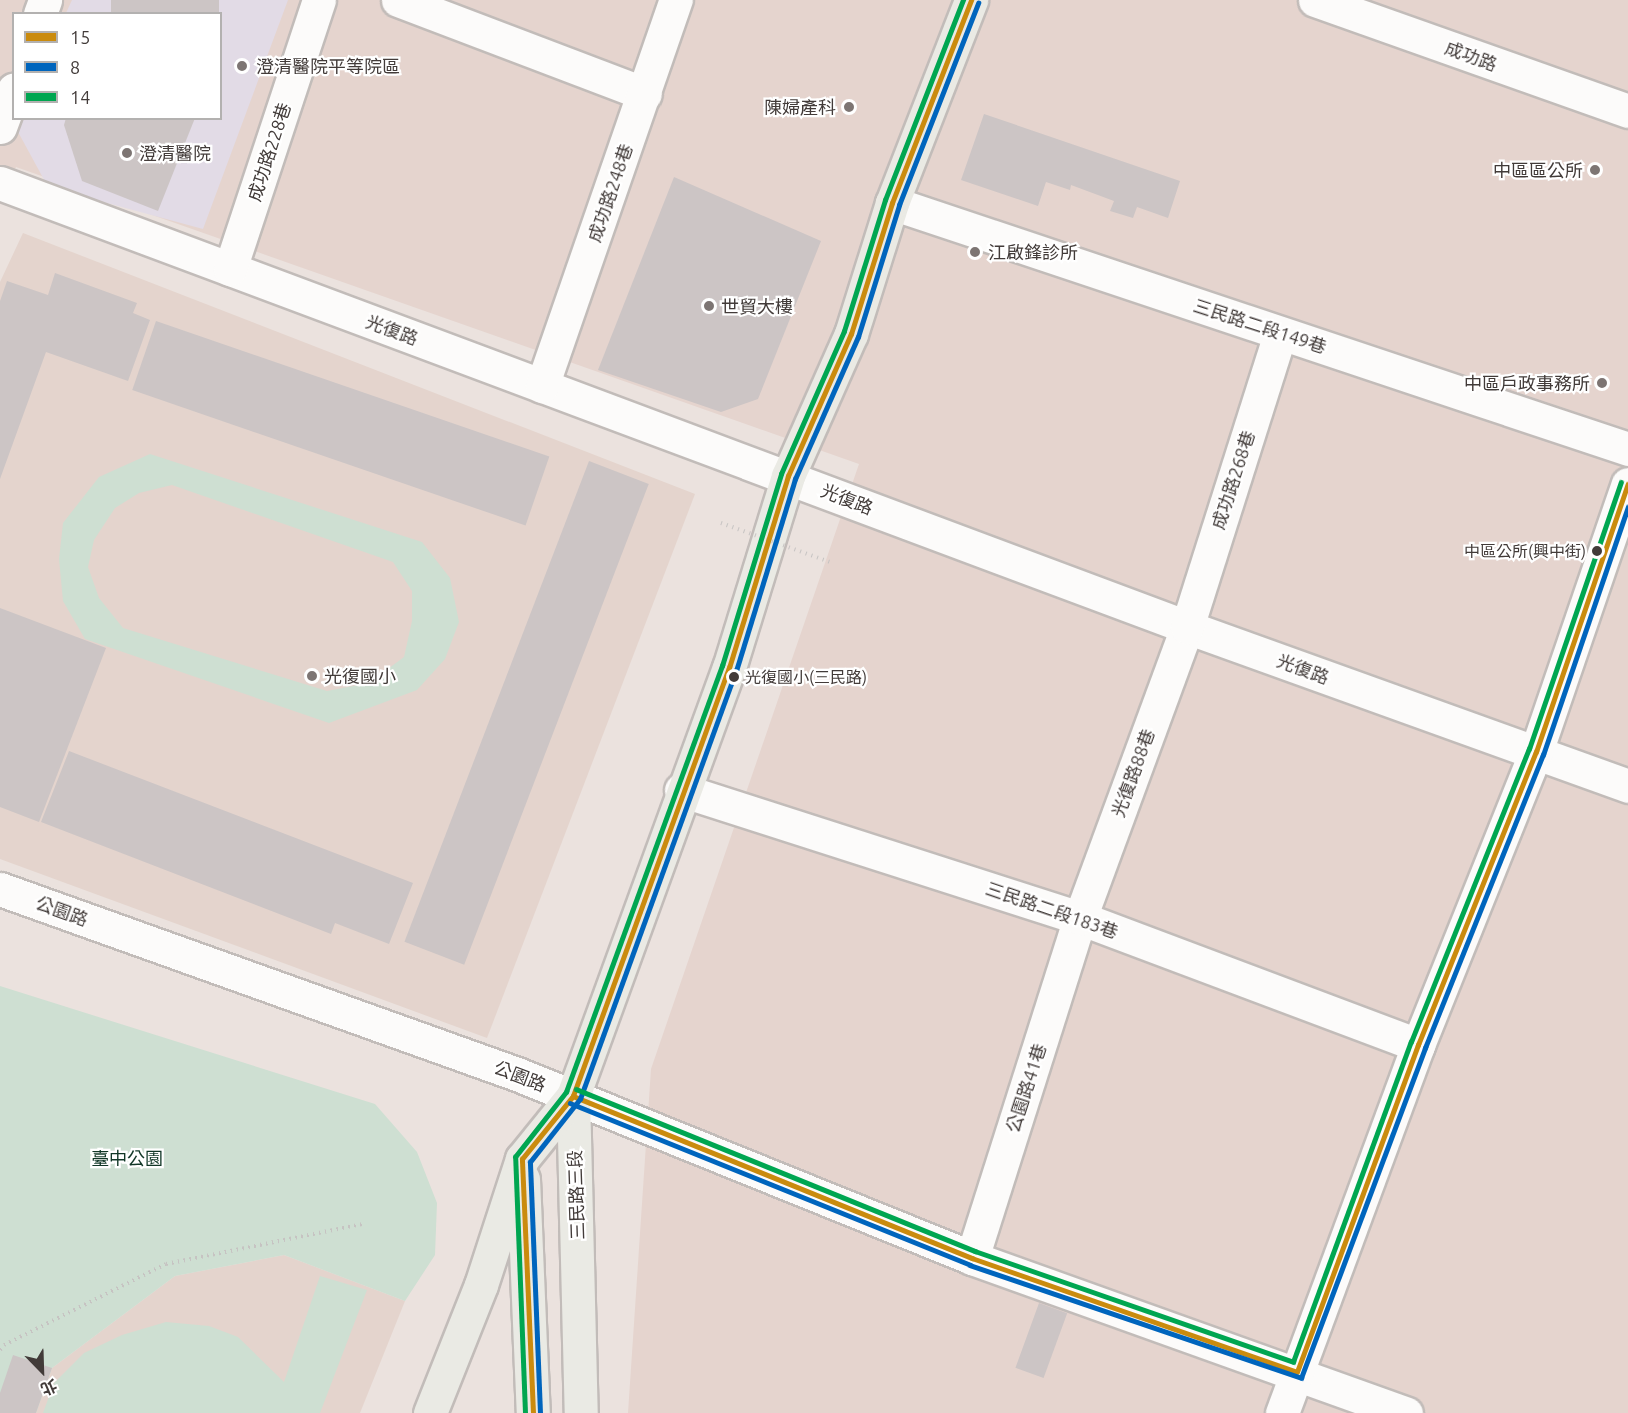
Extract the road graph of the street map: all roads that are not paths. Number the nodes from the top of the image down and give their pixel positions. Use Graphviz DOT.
graph roads {
  1 [pos="319,0"];
  2 [pos="398,0"];
  3 [pos="676,0"];
  4 [pos="971,0"];
  5 [pos="1315,0"];
  6 [pos="12,94"];
  7 [pos="645,94"];
  8 [pos="1628,111"];
  9 [pos="0,127"];
  10 [pos="0,183"];
  11 [pos="892,203"];
  12 [pos="230,269"];
  13 [pos="1280,333"];
  14 [pos="542,386"];
  15 [pos="1628,449"];
  16 [pos="788,476"];
  17 [pos="1628,483"];
  18 [pos="1186,627"];
  19 [pos="1536,752"];
  20 [pos="1628,786"];
  21 [pos="681,790"];
  22 [pos="0,889"];
  23 [pos="1080,918"];
  24 [pos="1418,1045"];
  25 [pos="573,1096"];
  26 [pos="522,1159"];
  27 [pos="972,1258"];
  28 [pos="1297,1372"];
  29 [pos="430,1413"];
  30 [pos="533,1413"];
  31 [pos="581,1413"];
  32 [pos="1282,1413"];
  33 [pos="1406,1413"];
  1 -- 12 [label="street, 成功路228巷"];
  2 -- 7 [label="street"];
  3 -- 7 [label="street, 成功路248巷"];
  4 -- 11 [label="main road"];
  5 -- 8 [label="street, 成功路"];
  6 -- 9 [label="street"];
  7 -- 14 [label="street, 成功路248巷"];
  10 -- 12 [label="street, 光復路"];
  11 -- 13 [label="street, 三民路二段149巷"];
  11 -- 16 [label="main road"];
  12 -- 14 [label="street, 光復路"];
  13 -- 15 [label="street, 三民路二段149巷"];
  13 -- 18 [label="street, 成功路268巷"];
  14 -- 16 [label="street, 光復路"];
  16 -- 18 [label="street, 光復路"];
  16 -- 21 [label="main road"];
  17 -- 19 [label="street"];
  18 -- 19 [label="street, 光復路"];
  18 -- 23 [label="street, 光復路88巷"];
  19 -- 20 [label="street, 光復路"];
  19 -- 24 [label="street"];
  21 -- 23 [label="street, 三民路二段183巷"];
  21 -- 25 [label="main road"];
  22 -- 25 [label="street, 公園路"];
  23 -- 24 [label="street, 三民路二段183巷"];
  23 -- 27 [label="street, 公園路41巷"];
  24 -- 28 [label="street"];
  25 -- 26 [label="main road, 三民路三段"];
  25 -- 27 [label="street, 公園路"];
  25 -- 31 [label="main road, 三民路三段"];
  26 -- 29 [label="main road"];
  26 -- 30 [label="main road"];
  27 -- 28 [label="street, 公園路"];
  28 -- 32 [label="street"];
  28 -- 33 [label="street, 公園路"];
}
